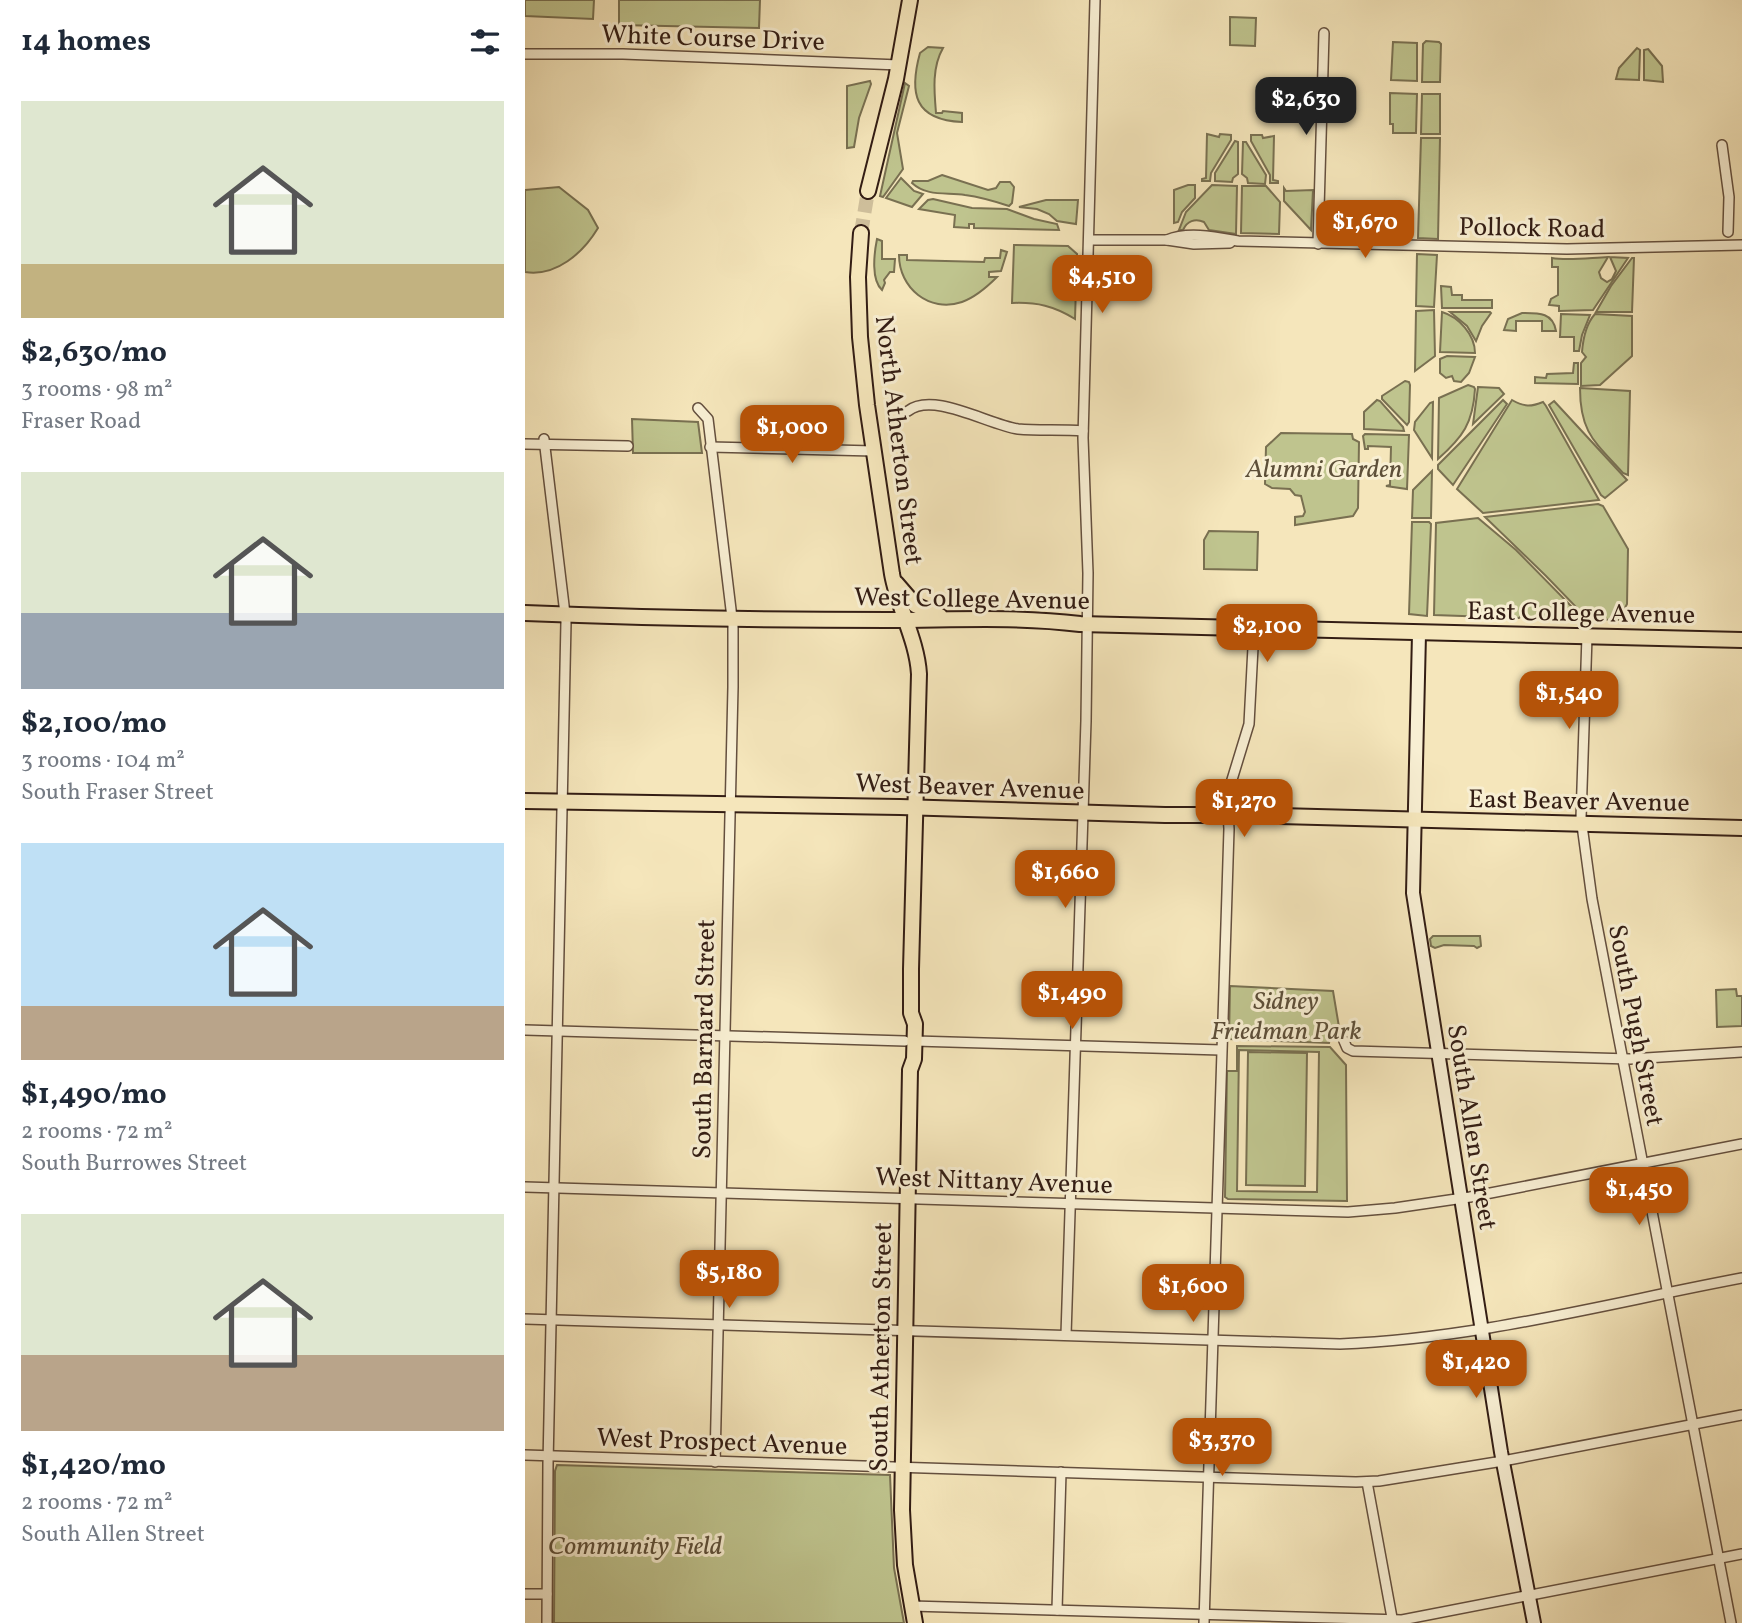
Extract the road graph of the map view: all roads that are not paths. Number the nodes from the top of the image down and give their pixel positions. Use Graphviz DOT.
graph roads {
  1 [pos="910,0"];
  2 [pos="1095,0"];
  3 [pos="1324,33"];
  4 [pos="525,54"];
  5 [pos="899,65"];
  6 [pos="1722,145"];
  7 [pos="869,191"];
  8 [pos="1728,232"];
  9 [pos="861,233"];
  10 [pos="1089,240"];
  11 [pos="1318,244"];
  12 [pos="1742,245"];
  13 [pos="698,408"];
  14 [pos="908,411"];
  15 [pos="1083,431"];
  16 [pos="544,442"];
  17 [pos="525,444"];
  18 [pos="628,446"];
  19 [pos="710,447"];
  20 [pos="874,451"];
  21 [pos="892,575"];
  22 [pos="525,613"];
  23 [pos="565,613"];
  24 [pos="903,615"];
  25 [pos="732,617"];
  26 [pos="955,620"];
  27 [pos="1088,624"];
  28 [pos="1254,628"];
  29 [pos="1419,634"];
  30 [pos="1587,636"];
  31 [pos="1742,640"];
  32 [pos="525,801"];
  33 [pos="562,801"];
  34 [pos="729,805"];
  35 [pos="916,808"];
  36 [pos="1083,814"];
  37 [pos="1228,815"];
  38 [pos="1414,820"];
  39 [pos="1582,824"];
  40 [pos="1742,828"];
  41 [pos="525,1030"];
  42 [pos="558,1031"];
  43 [pos="723,1036"];
  44 [pos="910,1041"];
  45 [pos="1343,1041"];
  46 [pos="1075,1046"];
  47 [pos="1221,1050"];
  48 [pos="1742,1052"];
  49 [pos="1440,1055"];
  50 [pos="1623,1059"];
  51 [pos="1742,1144"];
  52 [pos="1641,1164"];
  53 [pos="525,1188"];
  54 [pos="554,1188"];
  55 [pos="720,1194"];
  56 [pos="1461,1198"];
  57 [pos="908,1199"];
  58 [pos="1070,1204"];
  59 [pos="1216,1209"];
  60 [pos="1742,1278"];
  61 [pos="1667,1293"];
  62 [pos="525,1319"];
  63 [pos="551,1320"];
  64 [pos="717,1325"];
  65 [pos="1482,1328"];
  66 [pos="906,1331"];
  67 [pos="1066,1335"];
  68 [pos="1212,1340"];
  69 [pos="1742,1415"];
  70 [pos="1693,1425"];
  71 [pos="525,1455"];
  72 [pos="548,1456"];
  73 [pos="1503,1461"];
  74 [pos="715,1462"];
  75 [pos="902,1467"];
  76 [pos="1061,1472"];
  77 [pos="1207,1477"];
  78 [pos="1367,1482"];
  79 [pos="1742,1555"];
  80 [pos="1719,1559"];
  81 [pos="525,1594"];
  82 [pos="547,1594"];
  83 [pos="1529,1596"];
  84 [pos="911,1606"];
  85 [pos="1057,1610"];
  86 [pos="1204,1619"];
  87 [pos="1393,1622"];
  88 [pos="547,1623"];
  89 [pos="915,1623"];
  90 [pos="1534,1623"];
  91 [pos="1731,1623"];
  1 -- 5 [label="main road"];
  2 -- 10 [label="street"];
  3 -- 11 [label="street"];
  4 -- 5 [label="street, White Course Drive"];
  5 -- 7 [label="main road"];
  6 -- 8 [label="street"];
  9 -- 20 [label="main road, North Atherton Street"];
  10 -- 11 [label="street, Pollock Road"];
  10 -- 15 [label="street"];
  11 -- 12 [label="street, Pollock Road"];
  13 -- 19 [label="street, South Barnard Street"];
  14 -- 15 [label="street"];
  15 -- 27 [label="street"];
  16 -- 17 [label="street"];
  16 -- 18 [label="street"];
  16 -- 23 [label="street"];
  19 -- 20 [label="street"];
  19 -- 25 [label="street, South Barnard Street"];
  20 -- 21 [label="main road, North Atherton Street"];
  21 -- 24 [label="main road, North Atherton Street"];
  21 -- 26 [label="main road"];
  22 -- 23 [label="main road, West College Avenue"];
  23 -- 25 [label="main road, West College Avenue"];
  23 -- 33 [label="street"];
  24 -- 25 [label="main road, West College Avenue"];
  24 -- 26 [label="main road, West College Avenue"];
  24 -- 35 [label="main road, South Atherton Street"];
  25 -- 34 [label="street, South Barnard Street"];
  26 -- 27 [label="main road, West College Avenue"];
  27 -- 28 [label="main road, West College Avenue"];
  27 -- 36 [label="street"];
  28 -- 29 [label="main road, West College Avenue"];
  28 -- 37 [label="street"];
  29 -- 30 [label="main road, East College Avenue"];
  29 -- 38 [label="street, South Allen Street"];
  30 -- 31 [label="main road, East College Avenue"];
  30 -- 39 [label="street, South Pugh Street"];
  32 -- 33 [label="main road, West Beaver Avenue"];
  33 -- 34 [label="main road, West Beaver Avenue"];
  33 -- 42 [label="street"];
  34 -- 35 [label="main road, West Beaver Avenue"];
  34 -- 43 [label="street, South Barnard Street"];
  35 -- 36 [label="main road, West Beaver Avenue"];
  35 -- 44 [label="main road, South Atherton Street"];
  36 -- 37 [label="main road, West Beaver Avenue"];
  36 -- 46 [label="street"];
  37 -- 38 [label="main road, West Beaver Avenue"];
  37 -- 47 [label="street"];
  38 -- 39 [label="main road, East Beaver Avenue"];
  38 -- 49 [label="street, South Allen Street"];
  39 -- 40 [label="main road, East Beaver Avenue"];
  39 -- 50 [label="street, South Pugh Street"];
  41 -- 42 [label="street"];
  42 -- 43 [label="street"];
  42 -- 54 [label="street"];
  43 -- 44 [label="street"];
  43 -- 55 [label="street, South Barnard Street"];
  44 -- 46 [label="street"];
  44 -- 57 [label="main road, South Atherton Street"];
  45 -- 49 [label="street"];
  46 -- 47 [label="street"];
  46 -- 58 [label="street"];
  47 -- 59 [label="street"];
  48 -- 50 [label="street"];
  49 -- 50 [label="street"];
  49 -- 56 [label="street, South Allen Street"];
  50 -- 52 [label="street, South Pugh Street"];
  51 -- 52 [label="street, West Nittany Avenue"];
  52 -- 56 [label="street, West Nittany Avenue"];
  52 -- 61 [label="street, South Pugh Street"];
  53 -- 54 [label="street, West Nittany Avenue"];
  54 -- 55 [label="street, West Nittany Avenue"];
  54 -- 63 [label="street"];
  55 -- 57 [label="street, West Nittany Avenue"];
  55 -- 64 [label="street, South Barnard Street"];
  56 -- 59 [label="street, West Nittany Avenue"];
  56 -- 65 [label="street, South Allen Street"];
  57 -- 58 [label="street, West Nittany Avenue"];
  57 -- 66 [label="main road, South Atherton Street"];
  58 -- 59 [label="street, West Nittany Avenue"];
  58 -- 67 [label="street"];
  59 -- 68 [label="street"];
  60 -- 61 [label="street"];
  61 -- 65 [label="street"];
  61 -- 70 [label="street, South Pugh Street"];
  62 -- 63 [label="street"];
  63 -- 64 [label="street"];
  63 -- 72 [label="street"];
  64 -- 66 [label="street"];
  64 -- 74 [label="street, South Barnard Street"];
  65 -- 68 [label="street"];
  65 -- 73 [label="street, South Allen Street"];
  66 -- 67 [label="street"];
  66 -- 75 [label="main road, South Atherton Street"];
  67 -- 68 [label="street"];
  68 -- 77 [label="street"];
  69 -- 70 [label="street, West Prospect Avenue"];
  70 -- 73 [label="street, West Prospect Avenue"];
  70 -- 80 [label="street, South Pugh Street"];
  71 -- 72 [label="street, West Prospect Avenue"];
  72 -- 74 [label="street, West Prospect Avenue"];
  72 -- 82 [label="street"];
  73 -- 78 [label="street, West Prospect Avenue"];
  73 -- 83 [label="street, South Allen Street"];
  74 -- 75 [label="street, West Prospect Avenue"];
  75 -- 76 [label="street, West Prospect Avenue"];
  75 -- 84 [label="main road, South Atherton Street"];
  76 -- 77 [label="street, West Prospect Avenue"];
  76 -- 85 [label="street"];
  77 -- 78 [label="street, West Prospect Avenue"];
  77 -- 86 [label="street"];
  78 -- 87 [label="street"];
  79 -- 80 [label="street"];
  80 -- 83 [label="street"];
  80 -- 91 [label="street, South Pugh Street"];
  81 -- 82 [label="street"];
  82 -- 88 [label="street"];
  83 -- 87 [label="street"];
  83 -- 90 [label="street, South Allen Street"];
  84 -- 85 [label="street"];
  84 -- 89 [label="main road, South Atherton Street"];
  85 -- 86 [label="street"];
  86 -- 87 [label="street"];
}
